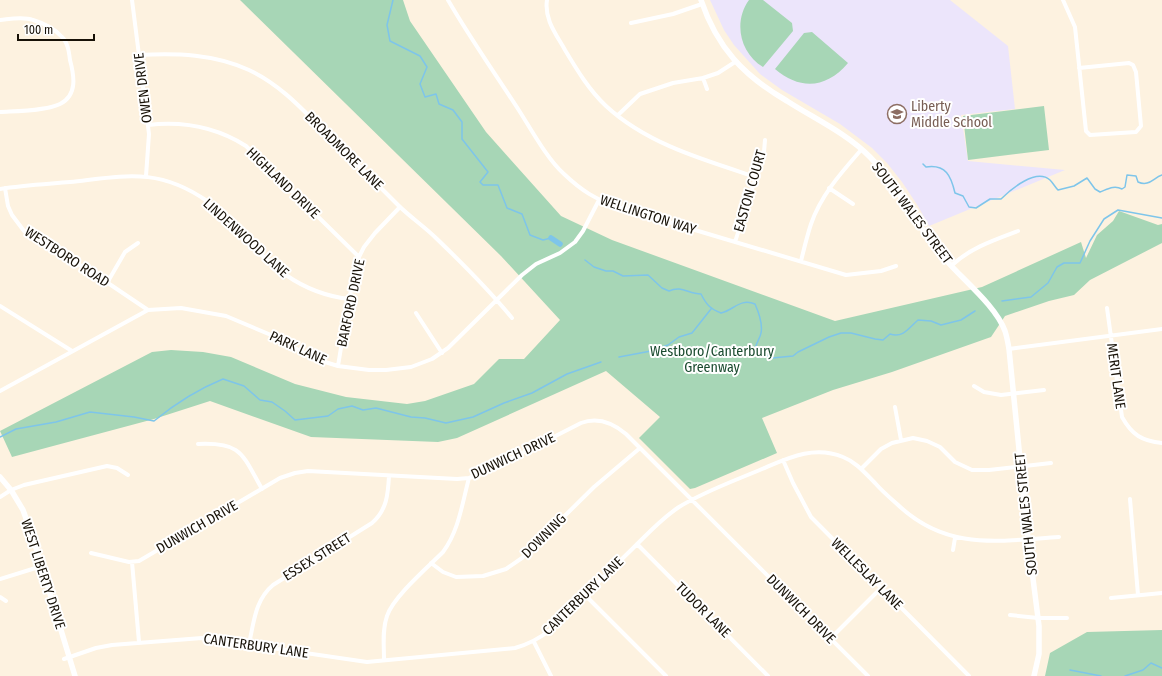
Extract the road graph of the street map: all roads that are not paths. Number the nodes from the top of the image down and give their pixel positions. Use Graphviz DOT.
graph roads {
  1 [pos="132,0"];
  2 [pos="448,0"];
  3 [pos="547,0"];
  4 [pos="1063,0"];
  5 [pos="701,2"];
  6 [pos="0,20"];
  7 [pos="631,23"];
  8 [pos="139,55"];
  9 [pos="735,62"];
  10 [pos="1079,68"];
  11 [pos="704,78"];
  12 [pos="707,89"];
  13 [pos="0,112"];
  14 [pos="618,115"];
  15 [pos="148,125"];
  16 [pos="765,140"];
  17 [pos="861,150"];
  18 [pos="146,176"];
  19 [pos="756,177"];
  20 [pos="5,188"];
  21 [pos="829,188"];
  22 [pos="0,189"];
  23 [pos="599,200"];
  24 [pos="852,204"];
  25 [pos="400,207"];
  26 [pos="1018,231"];
  27 [pos="735,242"];
  28 [pos="138,243"];
  29 [pos="359,257"];
  30 [pos="801,261"];
  31 [pos="896,266"];
  32 [pos="951,266"];
  33 [pos="107,282"];
  34 [pos="349,299"];
  35 [pos="497,300"];
  36 [pos="0,306"];
  37 [pos="1107,308"];
  38 [pos="148,310"];
  39 [pos="416,313"];
  40 [pos="512,318"];
  41 [pos="1162,329"];
  42 [pos="1111,336"];
  43 [pos="1009,349"];
  44 [pos="72,351"];
  45 [pos="442,353"];
  46 [pos="338,366"];
  47 [pos="974,386"];
  48 [pos="1044,390"];
  49 [pos="0,391"];
  50 [pos="1014,393"];
  51 [pos="895,407"];
  52 [pos="901,440"];
  53 [pos="1162,443"];
  54 [pos="198,444"];
  55 [pos="640,448"];
  56 [pos="783,460"];
  57 [pos="1052,463"];
  58 [pos="1021,467"];
  59 [pos="861,469"];
  60 [pos="128,475"];
  61 [pos="389,476"];
  62 [pos="0,477"];
  63 [pos="469,478"];
  64 [pos="262,489"];
  65 [pos="11,490"];
  66 [pos="0,497"];
  67 [pos="1130,499"];
  68 [pos="693,500"];
  69 [pos="1059,537"];
  70 [pos="955,538"];
  71 [pos="1028,539"];
  72 [pos="637,544"];
  73 [pos="953,550"];
  74 [pos="91,553"];
  75 [pos="132,562"];
  76 [pos="431,563"];
  77 [pos="42,566"];
  78 [pos="0,579"];
  79 [pos="881,588"];
  80 [pos="1162,592"];
  81 [pos="586,595"];
  82 [pos="1138,595"];
  83 [pos="0,597"];
  84 [pos="1111,598"];
  85 [pos="6,601"];
  86 [pos="1010,615"];
  87 [pos="1038,618"];
  88 [pos="1067,618"];
  89 [pos="830,639"];
  90 [pos="139,642"];
  91 [pos="534,642"];
  92 [pos="249,644"];
  93 [pos="66,658"];
  94 [pos="384,659"];
  95 [pos="75,676"];
  96 [pos="551,676"];
  97 [pos="666,676"];
  98 [pos="768,676"];
  99 [pos="868,676"];
  100 [pos="969,676"];
  101 [pos="1034,676"];
  1 -- 8 [label="street, OWEN DRIVE"];
  2 -- 23 [label="street, WELLINGTON WAY"];
  3 -- 14 [label="street"];
  4 -- 10 [label="street"];
  5 -- 7 [label="street"];
  5 -- 9 [label="street, SOUTH WALES STREET"];
  6 -- 13 [label="street"];
  8 -- 15 [label="street, OWEN DRIVE"];
  8 -- 25 [label="street, BROADMORE LANE"];
  9 -- 11 [label="street"];
  9 -- 17 [label="street, SOUTH WALES STREET"];
  10 -- 10 [label="street"];
  11 -- 12 [label="street"];
  11 -- 14 [label="street"];
  14 -- 19 [label="street"];
  15 -- 18 [label="street, OWEN DRIVE"];
  15 -- 29 [label="street, HIGHLAND DRIVE"];
  16 -- 19 [label="street, EASTON COURT"];
  17 -- 21 [label="street"];
  17 -- 32 [label="street, SOUTH WALES STREET"];
  18 -- 20 [label="street, LINDENWOOD LANE"];
  18 -- 34 [label="street, LINDENWOOD LANE"];
  19 -- 27 [label="street, EASTON COURT"];
  20 -- 22 [label="street, LINDENWOOD LANE"];
  20 -- 33 [label="street, WESTBORO ROAD"];
  21 -- 24 [label="street"];
  21 -- 30 [label="street"];
  23 -- 27 [label="street, WELLINGTON WAY"];
  23 -- 35 [label="street, PARK LANE"];
  25 -- 29 [label="street, BARFORD DRIVE"];
  25 -- 35 [label="street, BROADMORE LANE"];
  26 -- 32 [label="street"];
  27 -- 30 [label="street, WELLINGTON WAY"];
  28 -- 33 [label="street"];
  29 -- 34 [label="street, BARFORD DRIVE"];
  30 -- 31 [label="street, WELLINGTON WAY"];
  32 -- 43 [label="street, SOUTH WALES STREET"];
  33 -- 38 [label="street, WESTBORO ROAD"];
  34 -- 46 [label="street, BARFORD DRIVE"];
  35 -- 40 [label="street, BROADMORE LANE"];
  35 -- 45 [label="street, PARK LANE"];
  36 -- 44 [label="street"];
  37 -- 42 [label="street, MERIT LANE"];
  38 -- 44 [label="street, PARK LANE"];
  38 -- 46 [label="street, PARK LANE"];
  39 -- 45 [label="street"];
  41 -- 42 [label="street"];
  42 -- 43 [label="street"];
  42 -- 53 [label="street, MERIT LANE"];
  43 -- 50 [label="street, SOUTH WALES STREET"];
  44 -- 49 [label="street, PARK LANE"];
  45 -- 46 [label="street, PARK LANE"];
  47 -- 50 [label="street"];
  48 -- 50 [label="street"];
  50 -- 58 [label="street, SOUTH WALES STREET"];
  51 -- 52 [label="street"];
  52 -- 58 [label="street"];
  52 -- 59 [label="street"];
  54 -- 64 [label="street"];
  55 -- 63 [label="street, DUNWICH DRIVE"];
  55 -- 68 [label="street, DUNWICH DRIVE"];
  55 -- 76 [label="street, DOWNING"];
  56 -- 59 [label="street, CANTERBURY LANE"];
  56 -- 68 [label="street, CANTERBURY LANE"];
  56 -- 79 [label="street, WELLESLAY LANE"];
  57 -- 58 [label="street"];
  58 -- 71 [label="street, SOUTH WALES STREET"];
  59 -- 70 [label="street, CANTERBURY LANE"];
  60 -- 65 [label="street"];
  61 -- 63 [label="street, DUNWICH DRIVE"];
  61 -- 64 [label="street, DUNWICH DRIVE"];
  61 -- 92 [label="street, ESSEX STREET"];
  62 -- 65 [label="street, WEST LIBERTY DRIVE"];
  63 -- 76 [label="street"];
  64 -- 75 [label="street, DUNWICH DRIVE"];
  65 -- 66 [label="street"];
  65 -- 77 [label="street, WEST LIBERTY DRIVE"];
  67 -- 82 [label="street"];
  68 -- 72 [label="street, CANTERBURY LANE"];
  68 -- 89 [label="street, DUNWICH DRIVE"];
  69 -- 71 [label="street, CANTERBURY LANE"];
  70 -- 71 [label="street, CANTERBURY LANE"];
  70 -- 73 [label="street"];
  71 -- 87 [label="street, SOUTH WALES STREET"];
  72 -- 81 [label="street, CANTERBURY LANE"];
  72 -- 98 [label="street, TUDOR LANE"];
  74 -- 75 [label="street"];
  75 -- 90 [label="street"];
  76 -- 94 [label="street"];
  77 -- 78 [label="street"];
  77 -- 93 [label="street, WEST LIBERTY DRIVE"];
  79 -- 89 [label="street"];
  79 -- 100 [label="street, WELLESLAY LANE"];
  80 -- 82 [label="street"];
  81 -- 91 [label="street, CANTERBURY LANE"];
  81 -- 97 [label="street"];
  82 -- 84 [label="street"];
  83 -- 85 [label="street"];
  86 -- 87 [label="street"];
  87 -- 88 [label="street"];
  87 -- 101 [label="street, SOUTH WALES STREET"];
  89 -- 99 [label="street, DUNWICH DRIVE"];
  90 -- 92 [label="street, CANTERBURY LANE"];
  90 -- 93 [label="street, CANTERBURY LANE"];
  91 -- 94 [label="street, CANTERBURY LANE"];
  91 -- 96 [label="street"];
  92 -- 94 [label="street, CANTERBURY LANE"];
  93 -- 95 [label="street, WEST LIBERTY DRIVE"];
}
